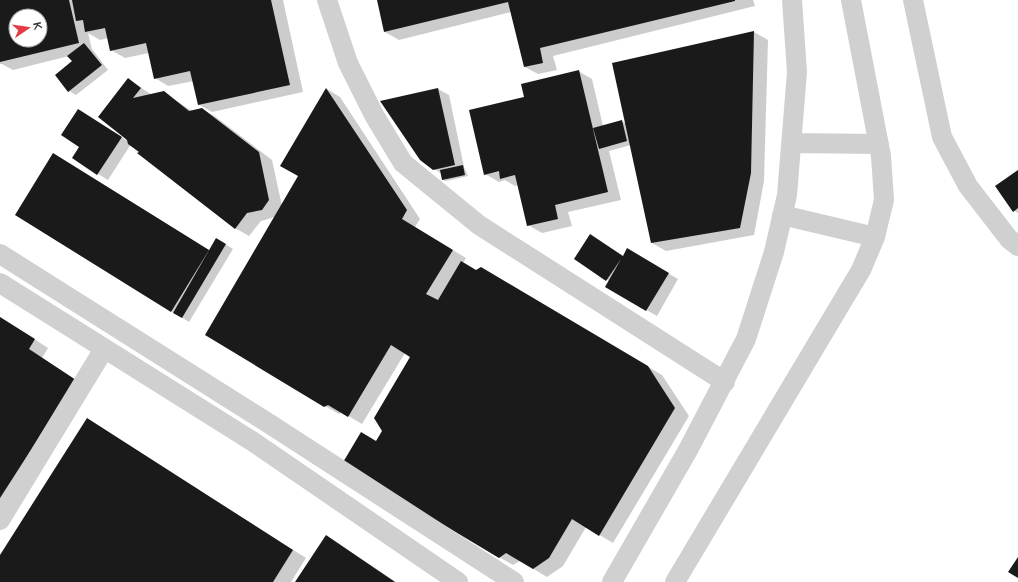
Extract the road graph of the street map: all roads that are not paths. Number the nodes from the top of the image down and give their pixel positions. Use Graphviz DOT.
graph roads {
  1 [pos="327,0"];
  2 [pos="792,0"];
  3 [pos="851,0"];
  4 [pos="913,0"];
  5 [pos="791,143"];
  6 [pos="879,144"];
  7 [pos="782,215"];
  8 [pos="875,237"];
  9 [pos="1018,246"];
  10 [pos="0,254"];
  11 [pos="0,283"];
  12 [pos="104,349"];
  13 [pos="160,354"];
  14 [pos="147,376"];
  15 [pos="725,382"];
  16 [pos="265,421"];
  17 [pos="252,441"];
  18 [pos="0,520"];
  19 [pos="458,582"];
  20 [pos="514,582"];
  21 [pos="612,582"];
  22 [pos="675,582"];
  1 -- 15 [label="street"];
  2 -- 5 [label="street"];
  3 -- 6 [label="street"];
  4 -- 9 [label="street"];
  5 -- 6 [label="street"];
  5 -- 7 [label="street"];
  6 -- 8 [label="street"];
  7 -- 8 [label="street"];
  7 -- 15 [label="street"];
  8 -- 22 [label="street"];
  10 -- 13 [label="street"];
  11 -- 12 [label="street"];
  12 -- 14 [label="street"];
  12 -- 18 [label="street"];
  13 -- 14 [label="street"];
  13 -- 16 [label="street"];
  14 -- 17 [label="street"];
  15 -- 21 [label="street"];
  16 -- 17 [label="street"];
  16 -- 20 [label="street"];
  17 -- 19 [label="street"];
}
